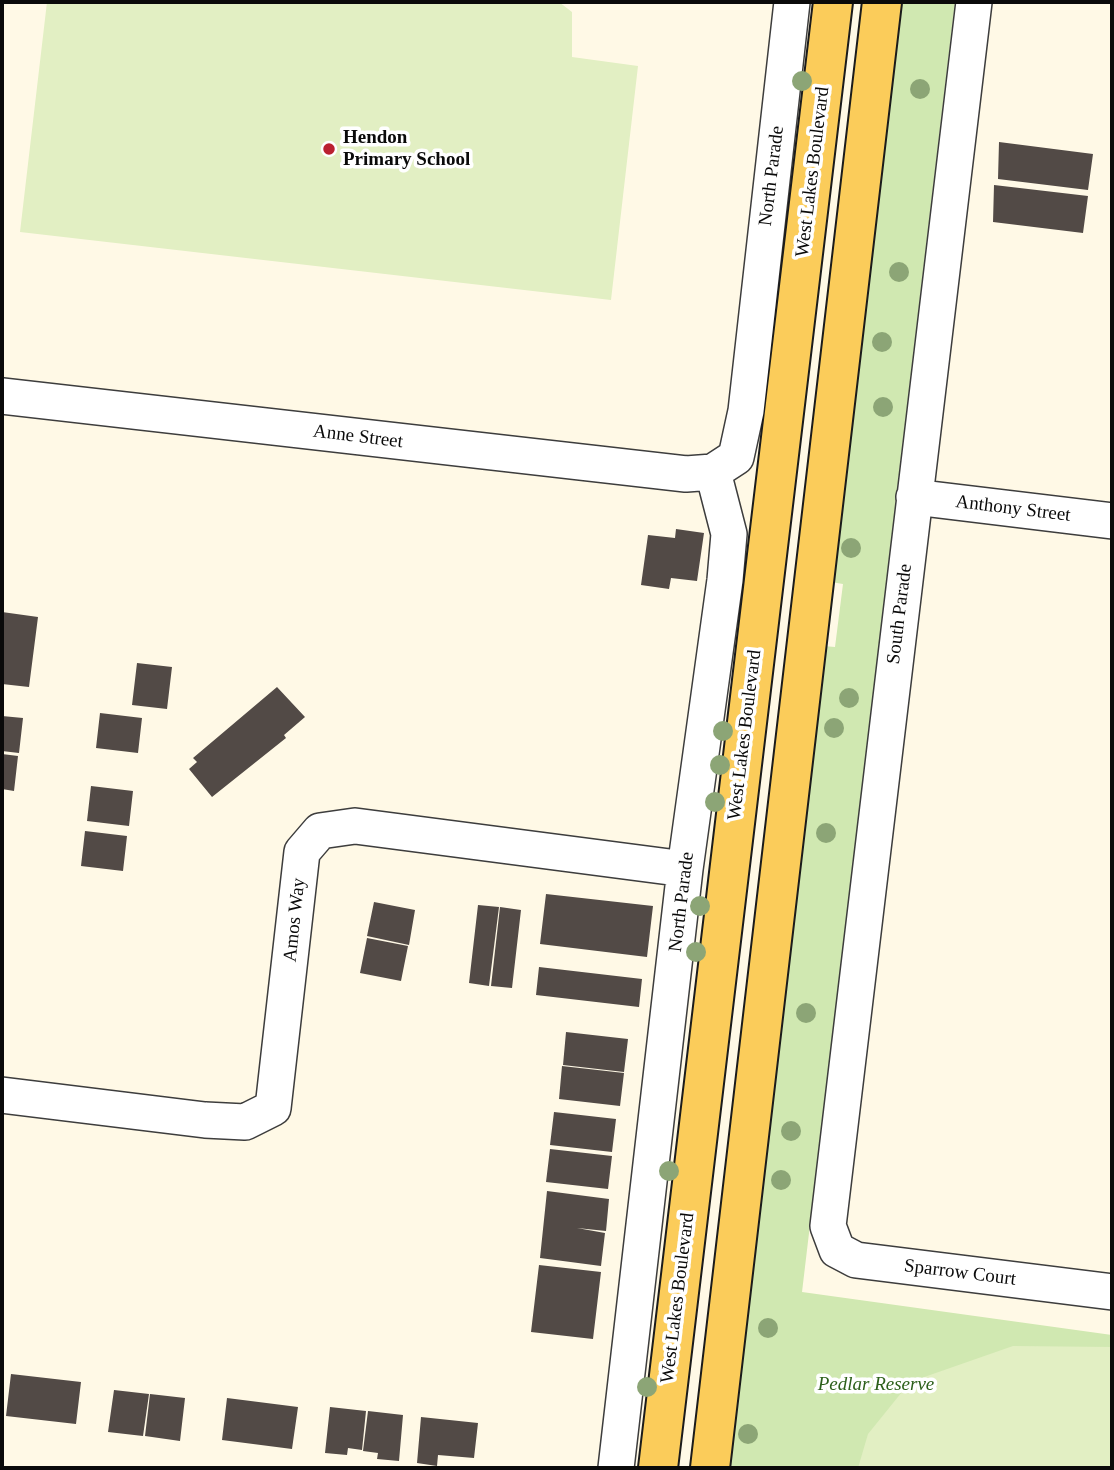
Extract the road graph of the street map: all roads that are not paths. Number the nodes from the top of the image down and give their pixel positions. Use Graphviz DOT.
graph roads {
  1 [pos="792,2"];
  2 [pos="834,2"];
  3 [pos="882,2"];
  4 [pos="974,2"];
  5 [pos="794,319"];
  6 [pos="751,350"];
  7 [pos="2,396"];
  8 [pos="713,472"];
  9 [pos="914,497"];
  10 [pos="1112,521"];
  11 [pos="685,869"];
  12 [pos="2,1095"];
  13 [pos="828,1226"];
  14 [pos="1112,1292"];
  15 [pos="616,1468"];
  16 [pos="658,1468"];
  17 [pos="710,1468"];
  1 -- 6 [label="street, North Parade"];
  2 -- 5 [label="main road, West Lakes Boulevard"];
  3 -- 17 [label="main road"];
  4 -- 9 [label="street, South Parade"];
  5 -- 6 [label="street"];
  5 -- 16 [label="main road, West Lakes Boulevard"];
  6 -- 8 [label="street, North Parade"];
  7 -- 8 [label="street, Anne Street"];
  8 -- 11 [label="street, North Parade"];
  9 -- 10 [label="street, Anthony Street"];
  9 -- 13 [label="street, South Parade"];
  11 -- 12 [label="street, Amos Way"];
  11 -- 15 [label="street, North Parade"];
  13 -- 14 [label="street, Sparrow Court"];
}
